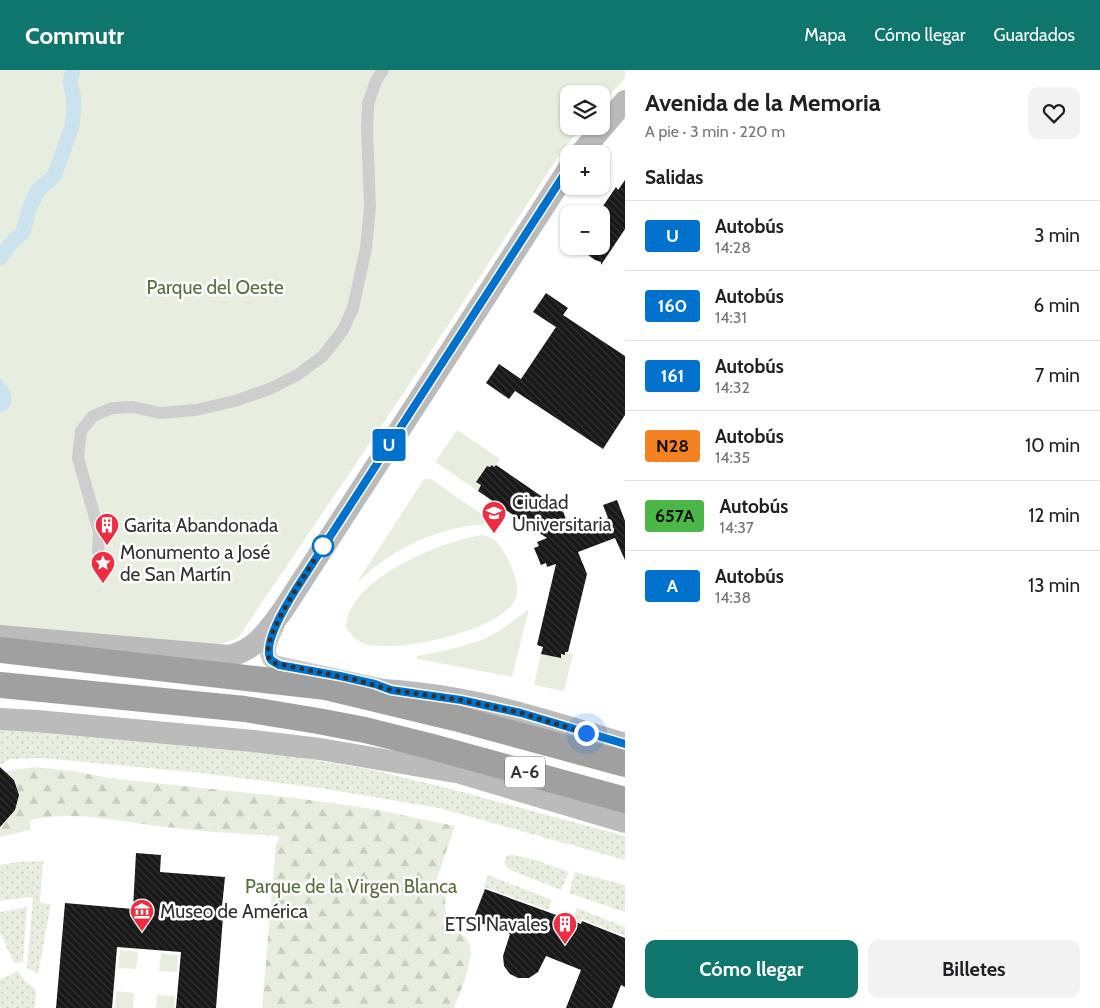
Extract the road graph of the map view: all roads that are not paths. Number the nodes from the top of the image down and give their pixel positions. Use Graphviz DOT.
graph roads {
  1 [pos="383,70"];
  2 [pos="625,101"];
  3 [pos="588,145"];
  4 [pos="560,182"];
  5 [pos="98,553"];
  6 [pos="283,610"];
  7 [pos="0,636"];
  8 [pos="0,650"];
  9 [pos="0,662"];
  10 [pos="239,678"];
  11 [pos="0,685"];
  12 [pos="326,687"];
  13 [pos="391,690"];
  14 [pos="0,700"];
  15 [pos="0,719"];
  16 [pos="365,743"];
  17 [pos="625,744"];
  18 [pos="486,761"];
  19 [pos="625,764"];
  20 [pos="461,773"];
  21 [pos="625,800"];
  22 [pos="625,822"];
  1 -- 5 [label="street"];
  2 -- 3 [label="main road"];
  4 -- 6 [label="main road"];
  6 -- 7 [label="main road"];
  6 -- 13 [label="street"];
  8 -- 10 [label="highway"];
  9 -- 10 [label="highway"];
  10 -- 12 [label="highway, A-6"];
  11 -- 18 [label="highway"];
  12 -- 13 [label="main road"];
  12 -- 19 [label="highway, A-6"];
  13 -- 17 [label="main road"];
  14 -- 16 [label="highway"];
  15 -- 20 [label="main road"];
  16 -- 18 [label="highway"];
  16 -- 20 [label="main road"];
  18 -- 21 [label="highway, A-6"];
  20 -- 22 [label="main road"];
}
